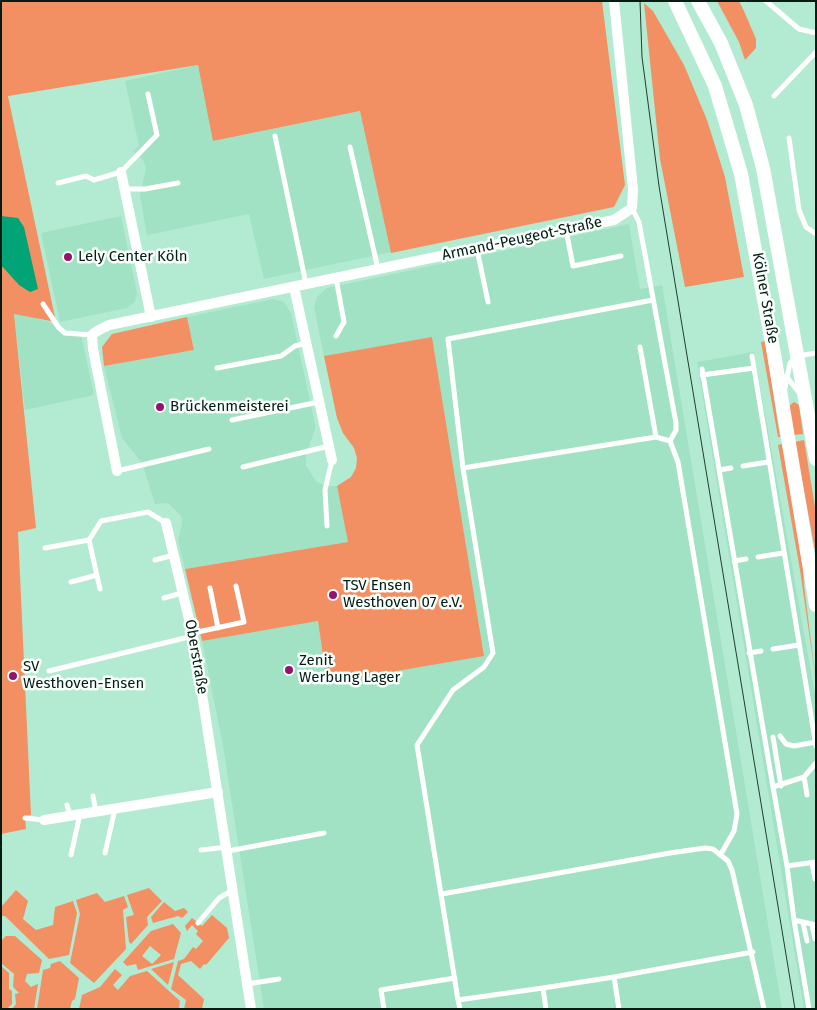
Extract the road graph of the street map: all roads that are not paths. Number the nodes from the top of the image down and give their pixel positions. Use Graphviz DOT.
graph roads {
  1 [pos="614,1"];
  2 [pos="675,1"];
  3 [pos="698,1"];
  4 [pos="766,1"];
  5 [pos="816,28"];
  6 [pos="806,30"];
  7 [pos="816,32"];
  8 [pos="816,52"];
  9 [pos="148,94"];
  10 [pos="774,96"];
  11 [pos="275,136"];
  12 [pos="789,138"];
  13 [pos="350,147"];
  14 [pos="121,172"];
  15 [pos="58,183"];
  16 [pos="178,183"];
  17 [pos="124,189"];
  18 [pos="632,208"];
  19 [pos="566,230"];
  20 [pos="816,234"];
  21 [pos="477,248"];
  22 [pos="621,256"];
  23 [pos="378,269"];
  24 [pos="336,278"];
  25 [pos="306,284"];
  26 [pos="294,287"];
  27 [pos="653,300"];
  28 [pos="488,302"];
  29 [pos="43,304"];
  30 [pos="151,317"];
  31 [pos="92,335"];
  32 [pos="336,336"];
  33 [pos="307,342"];
  34 [pos="640,347"];
  35 [pos="816,353"];
  36 [pos="774,354"];
  37 [pos="752,356"];
  38 [pos="798,356"];
  39 [pos="217,368"];
  40 [pos="754,368"];
  41 [pos="786,376"];
  42 [pos="808,400"];
  43 [pos="320,402"];
  44 [pos="783,405"];
  45 [pos="232,420"];
  46 [pos="656,437"];
  47 [pos="670,441"];
  48 [pos="329,446"];
  49 [pos="209,449"];
  50 [pos="816,459"];
  51 [pos="332,460"];
  52 [pos="768,462"];
  53 [pos="743,466"];
  54 [pos="243,467"];
  55 [pos="463,468"];
  56 [pos="731,468"];
  57 [pos="718,470"];
  58 [pos="117,471"];
  59 [pos="166,523"];
  60 [pos="327,526"];
  61 [pos="89,540"];
  62 [pos="45,548"];
  63 [pos="783,553"];
  64 [pos="174,555"];
  65 [pos="758,557"];
  66 [pos="746,559"];
  67 [pos="155,560"];
  68 [pos="734,561"];
  69 [pos="96,575"];
  70 [pos="71,582"];
  71 [pos="236,586"];
  72 [pos="100,588"];
  73 [pos="210,588"];
  74 [pos="183,592"];
  75 [pos="164,598"];
  76 [pos="816,605"];
  77 [pos="218,628"];
  78 [pos="193,635"];
  79 [pos="799,645"];
  80 [pos="773,649"];
  81 [pos="761,651"];
  82 [pos="749,653"];
  83 [pos="49,671"];
  84 [pos="780,736"];
  85 [pos="772,737"];
  86 [pos="816,743"];
  87 [pos="816,763"];
  88 [pos="804,777"];
  89 [pos="781,786"];
  90 [pos="773,788"];
  91 [pos="218,792"];
  92 [pos="807,795"];
  93 [pos="93,796"];
  94 [pos="67,805"];
  95 [pos="115,808"];
  96 [pos="96,812"];
  97 [pos="75,815"];
  98 [pos="25,818"];
  99 [pos="44,820"];
  100 [pos="324,833"];
  101 [pos="227,849"];
  102 [pos="201,850"];
  103 [pos="105,853"];
  104 [pos="720,854"];
  105 [pos="71,855"];
  106 [pos="814,862"];
  107 [pos="787,866"];
  108 [pos="815,879"];
  109 [pos="234,890"];
  110 [pos="442,894"];
  111 [pos="794,920"];
  112 [pos="198,923"];
  113 [pos="803,923"];
  114 [pos="814,925"];
  115 [pos="815,939"];
  116 [pos="806,940"];
  117 [pos="753,952"];
  118 [pos="614,977"];
  119 [pos="455,978"];
  120 [pos="279,979"];
  121 [pos="247,984"];
  122 [pos="543,988"];
  123 [pos="458,1000"];
  124 [pos="251,1009"];
  125 [pos="384,1009"];
  126 [pos="460,1009"];
  127 [pos="546,1009"];
  128 [pos="619,1009"];
  129 [pos="764,1009"];
  130 [pos="809,1009"];
  1 -- 18 [label="street"];
  2 -- 36 [label="main road, Kölner Straße"];
  3 -- 38 [label="main road, Kölner Straße"];
  4 -- 6 [label="lane"];
  5 -- 6 [label="lane"];
  6 -- 7 [label="lane"];
  8 -- 10 [label="lane"];
  9 -- 14 [label="lane"];
  11 -- 25 [label="lane"];
  12 -- 20 [label="lane"];
  13 -- 23 [label="lane"];
  14 -- 15 [label="lane"];
  14 -- 17 [label="street"];
  16 -- 17 [label="lane"];
  17 -- 30 [label="street"];
  18 -- 19 [label="street, Armand-Peugeot-Straße"];
  18 -- 27 [label="lane"];
  19 -- 21 [label="street, Armand-Peugeot-Straße"];
  19 -- 22 [label="lane"];
  21 -- 23 [label="street, Armand-Peugeot-Straße"];
  21 -- 28 [label="lane"];
  23 -- 24 [label="street, Armand-Peugeot-Straße"];
  24 -- 25 [label="street, Armand-Peugeot-Straße"];
  24 -- 32 [label="lane"];
  25 -- 26 [label="street, Armand-Peugeot-Straße"];
  26 -- 30 [label="street, Armand-Peugeot-Straße"];
  26 -- 33 [label="street"];
  27 -- 47 [label="lane"];
  27 -- 55 [label="lane"];
  29 -- 31 [label="lane"];
  30 -- 31 [label="street, Armand-Peugeot-Straße"];
  31 -- 58 [label="street"];
  33 -- 39 [label="lane"];
  33 -- 43 [label="street"];
  34 -- 46 [label="lane"];
  35 -- 38 [label="lane"];
  36 -- 41 [label="lane"];
  36 -- 44 [label="main road, Kölner Straße"];
  37 -- 40 [label="lane"];
  38 -- 41 [label="lane"];
  38 -- 42 [label="main road, Kölner Straße"];
  40 -- 52 [label="lane"];
  40 -- 57 [label="lane"];
  41 -- 42 [label="lane"];
  41 -- 44 [label="lane"];
  42 -- 50 [label="main road, Kölner Straße"];
  43 -- 45 [label="lane"];
  43 -- 48 [label="street"];
  44 -- 76 [label="main road, Kölner Straße"];
  46 -- 47 [label="lane"];
  46 -- 55 [label="lane"];
  47 -- 104 [label="lane"];
  48 -- 51 [label="street"];
  48 -- 54 [label="lane"];
  49 -- 58 [label="lane"];
  51 -- 60 [label="lane"];
  52 -- 53 [label="lane"];
  52 -- 63 [label="lane"];
  55 -- 110 [label="lane"];
  56 -- 57 [label="lane"];
  57 -- 68 [label="lane"];
  59 -- 61 [label="lane"];
  59 -- 64 [label="street, Oberstraße"];
  61 -- 62 [label="lane"];
  61 -- 69 [label="lane"];
  63 -- 65 [label="lane"];
  63 -- 79 [label="lane"];
  64 -- 67 [label="lane"];
  64 -- 74 [label="street, Oberstraße"];
  66 -- 68 [label="lane"];
  68 -- 82 [label="lane"];
  69 -- 70 [label="lane"];
  69 -- 72 [label="lane"];
  71 -- 77 [label="lane"];
  73 -- 77 [label="lane"];
  74 -- 75 [label="lane"];
  74 -- 78 [label="street, Oberstraße"];
  77 -- 78 [label="lane"];
  78 -- 83 [label="lane"];
  78 -- 91 [label="street, Oberstraße"];
  79 -- 80 [label="lane"];
  79 -- 86 [label="lane"];
  81 -- 82 [label="lane"];
  82 -- 90 [label="lane"];
  84 -- 86 [label="lane"];
  85 -- 89 [label="lane"];
  87 -- 88 [label="lane"];
  88 -- 89 [label="lane"];
  88 -- 92 [label="lane"];
  89 -- 90 [label="lane"];
  90 -- 107 [label="lane"];
  91 -- 95 [label="street"];
  91 -- 101 [label="street, Oberstraße"];
  93 -- 96 [label="lane"];
  94 -- 97 [label="lane"];
  95 -- 96 [label="street"];
  95 -- 103 [label="lane"];
  96 -- 97 [label="street"];
  97 -- 99 [label="street"];
  97 -- 105 [label="lane"];
  98 -- 99 [label="lane"];
  100 -- 101 [label="lane"];
  101 -- 102 [label="lane"];
  101 -- 109 [label="street, Oberstraße"];
  104 -- 110 [label="lane"];
  104 -- 117 [label="lane"];
  106 -- 107 [label="lane"];
  106 -- 108 [label="lane"];
  107 -- 111 [label="lane"];
  109 -- 112 [label="lane"];
  109 -- 121 [label="street, Oberstraße"];
  110 -- 119 [label="lane"];
  111 -- 113 [label="lane"];
  111 -- 130 [label="lane"];
  113 -- 114 [label="lane"];
  113 -- 116 [label="lane"];
  114 -- 115 [label="lane"];
  117 -- 118 [label="lane"];
  117 -- 129 [label="lane"];
  118 -- 122 [label="lane"];
  118 -- 128 [label="lane"];
  119 -- 123 [label="lane"];
  119 -- 125 [label="lane"];
  120 -- 121 [label="lane"];
  121 -- 124 [label="street, Oberstraße"];
  122 -- 123 [label="lane"];
  122 -- 127 [label="lane"];
  123 -- 126 [label="lane"];
}
